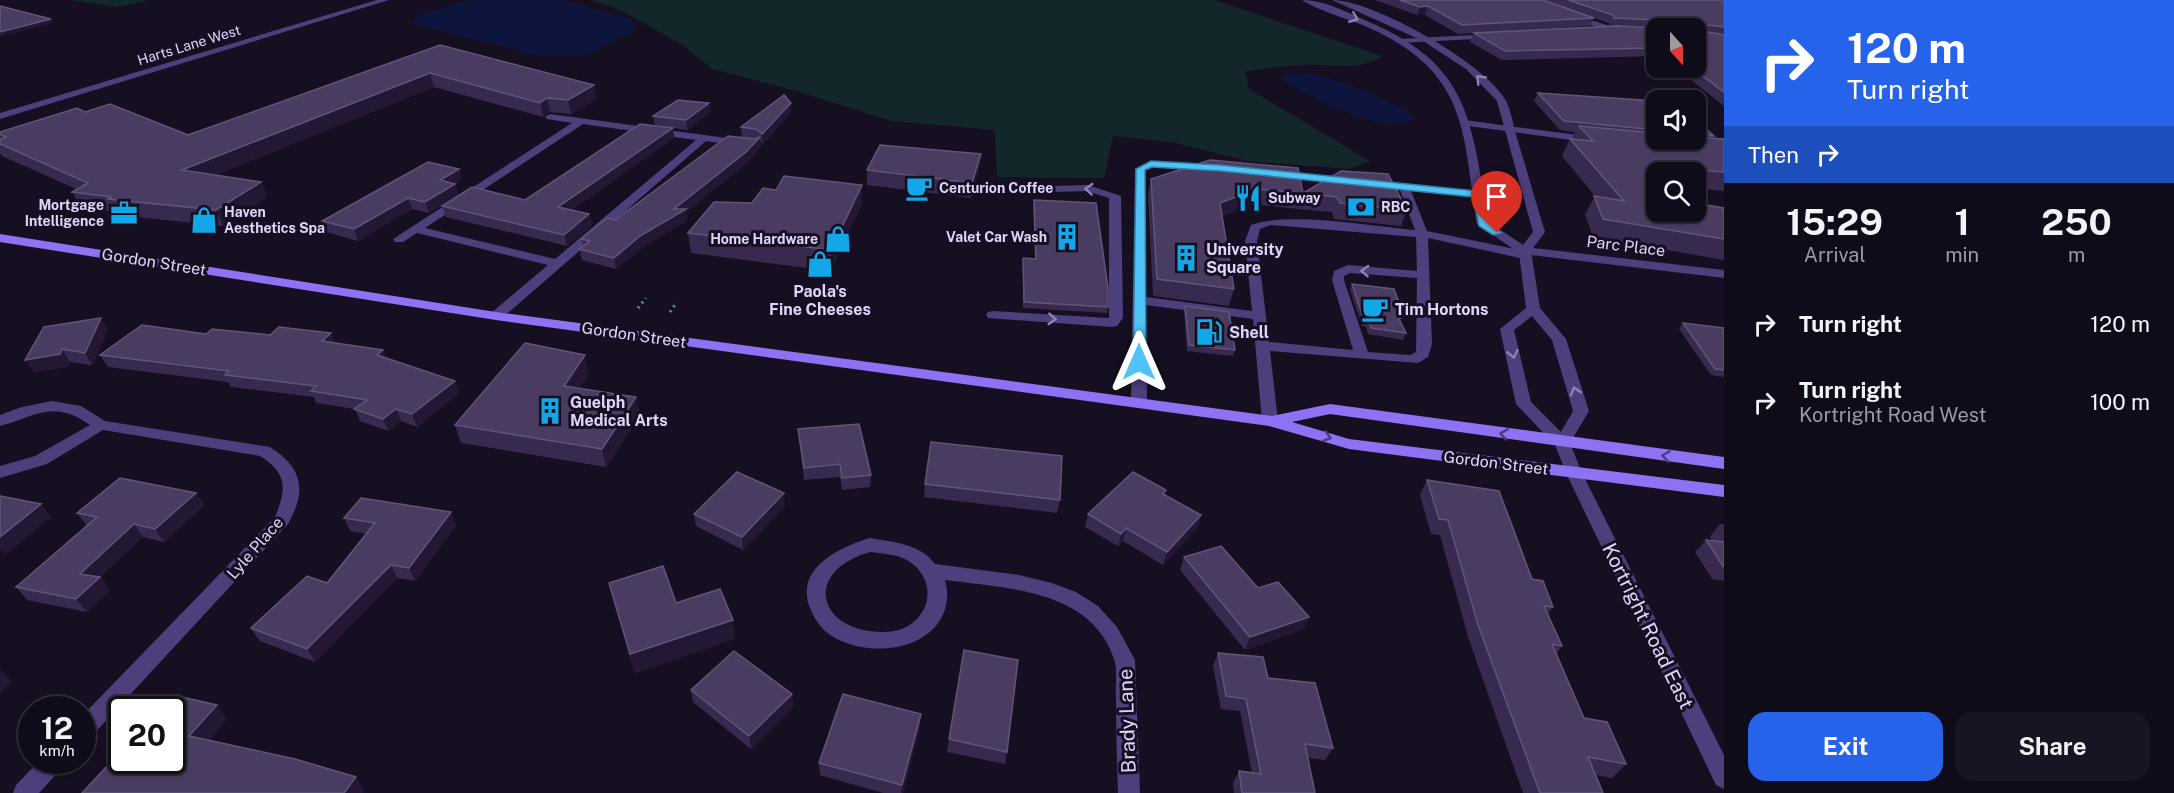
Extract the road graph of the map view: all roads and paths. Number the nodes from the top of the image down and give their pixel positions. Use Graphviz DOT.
graph roads {
  1 [pos="385,0"];
  2 [pos="1306,0"];
  3 [pos="1336,0"];
  4 [pos="1565,14"];
  5 [pos="1614,30"];
  6 [pos="1590,31"];
  7 [pos="1624,31"];
  8 [pos="1496,36"];
  9 [pos="1426,39"];
  10 [pos="1399,40"];
  11 [pos="0,116"];
  12 [pos="550,117"];
  13 [pos="582,121"];
  14 [pos="1464,123"];
  15 [pos="1508,128"];
  16 [pos="703,139"];
  17 [pos="1600,140"];
  18 [pos="756,144"];
  19 [pos="1220,168"];
  20 [pos="1266,173"];
  21 [pos="1404,187"];
  22 [pos="1017,190"];
  23 [pos="1477,194"];
  24 [pos="417,229"];
  25 [pos="1422,234"];
  26 [pos="0,238"];
  27 [pos="399,239"];
  28 [pos="1525,253"];
  29 [pos="555,263"];
  30 [pos="1724,274"];
  31 [pos="1423,275"];
  32 [pos="646,298"];
  33 [pos="1140,300"];
  34 [pos="677,302"];
  35 [pos="638,308"];
  36 [pos="1533,309"];
  37 [pos="669,312"];
  38 [pos="993,315"];
  39 [pos="496,316"];
  40 [pos="1259,316"];
  41 [pos="1262,345"];
  42 [pos="1362,356"];
  43 [pos="1139,403"];
  44 [pos="0,421"];
  45 [pos="1270,421"];
  46 [pos="101,425"];
  47 [pos="1562,443"];
  48 [pos="1724,464"];
  49 [pos="0,472"];
  50 [pos="1574,473"];
  51 [pos="1724,490"];
  52 [pos="933,571"];
  53 [pos="96,716"];
  54 [pos="42,774"];
  55 [pos="1724,778"];
  56 [pos="24,793"];
  57 [pos="1129,793"];
  1 -- 11 [label="street, Harts Lane West"];
  2 -- 10 [label="street, one-way"];
  3 -- 9 [label="street"];
  4 -- 5 [label="street"];
  5 -- 6 [label="street"];
  5 -- 7 [label="street"];
  8 -- 9 [label="street"];
  9 -- 10 [label="street"];
  15 -- 9 [label="street, one-way"];
  10 -- 14 [label="street"];
  12 -- 13 [label="street"];
  13 -- 16 [label="street"];
  13 -- 24 [label="street"];
  14 -- 15 [label="street"];
  14 -- 23 [label="street"];
  15 -- 17 [label="street"];
  15 -- 28 [label="street"];
  16 -- 18 [label="street"];
  16 -- 29 [label="street"];
  19 -- 33 [label="street"];
  20 -- 21 [label="street"];
  21 -- 23 [label="street"];
  21 -- 25 [label="street"];
  38 -- 22 [label="street, one-way"];
  23 -- 28 [label="street"];
  24 -- 27 [label="street"];
  24 -- 29 [label="street"];
  25 -- 28 [label="street, Parc Place"];
  25 -- 31 [label="street"];
  25 -- 40 [label="street, Parc Place"];
  26 -- 39 [label="main road, Gordon Street"];
  28 -- 30 [label="street, Parc Place"];
  28 -- 36 [label="street"];
  29 -- 39 [label="street"];
  31 -- 42 [label="street"];
  31 -- 42 [label="street, one-way"];
  32 -- 35 [label="path"];
  33 -- 40 [label="street"];
  33 -- 43 [label="street"];
  34 -- 37 [label="path"];
  47 -- 36 [label="street, one-way"];
  36 -- 47 [label="street, one-way"];
  39 -- 43 [label="main road, Gordon Street"];
  40 -- 41 [label="street"];
  41 -- 42 [label="street"];
  41 -- 45 [label="street"];
  43 -- 45 [label="main road, Gordon Street"];
  44 -- 46 [label="street, Lyle Place"];
  47 -- 45 [label="main road, Gordon Street, one-way"];
  45 -- 50 [label="main road, Gordon Street, one-way"];
  46 -- 49 [label="street"];
  46 -- 53 [label="street, Lyle Place"];
  48 -- 47 [label="main road, Gordon Street, one-way"];
  47 -- 50 [label="street, Kortright Road East"];
  50 -- 51 [label="main road, Gordon Street"];
  50 -- 55 [label="street, Kortright Road East"];
  52 -- 52 [label="street"];
  52 -- 57 [label="street, Brady Lane"];
  54 -- 56 [label="street"];
}
